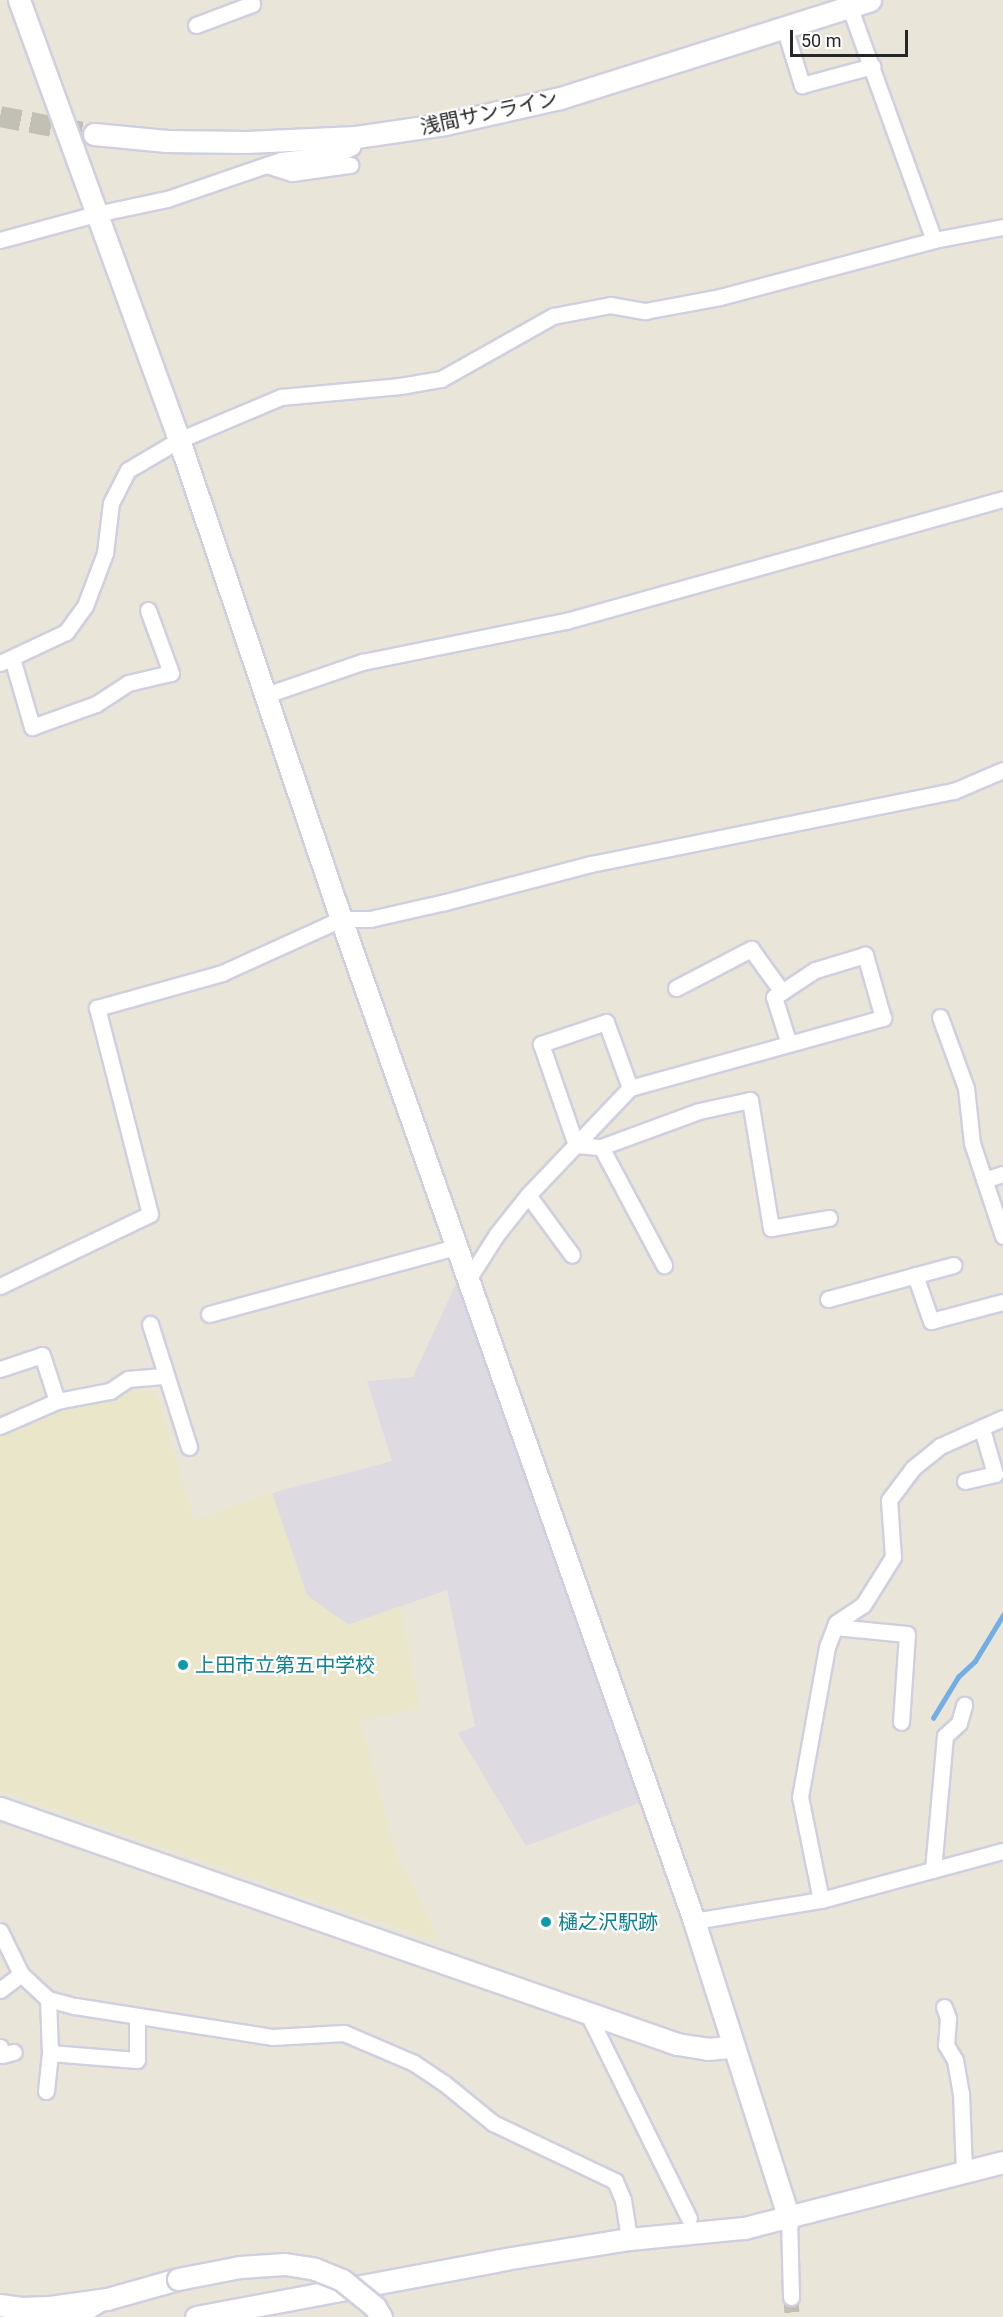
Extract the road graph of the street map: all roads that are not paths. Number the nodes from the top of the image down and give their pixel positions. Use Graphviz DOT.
graph roads {
  1 [pos="19,0"];
  2 [pos="251,0"];
  3 [pos="870,0"];
  4 [pos="848,3"];
  5 [pos="196,25"];
  6 [pos="784,27"];
  7 [pos="873,66"];
  8 [pos="94,134"];
  9 [pos="356,137"];
  10 [pos="267,165"];
  11 [pos="350,165"];
  12 [pos="96,214"];
  13 [pos="1003,227"];
  14 [pos="0,240"];
  15 [pos="934,240"];
  16 [pos="179,440"];
  17 [pos="1003,499"];
  18 [pos="148,610"];
  19 [pos="6,661"];
  20 [pos="266,695"];
  21 [pos="1003,770"];
  22 [pos="341,919"];
  23 [pos="676,988"];
  24 [pos="782,992"];
  25 [pos="940,1017"];
  26 [pos="789,1044"];
  27 [pos="630,1088"];
  28 [pos="576,1145"];
  29 [pos="601,1147"];
  30 [pos="1003,1174"];
  31 [pos="984,1180"];
  32 [pos="528,1195"];
  33 [pos="829,1218"];
  34 [pos="1003,1236"];
  35 [pos="455,1247"];
  36 [pos="572,1255"];
  37 [pos="664,1265"];
  38 [pos="953,1265"];
  39 [pos="915,1275"];
  40 [pos="467,1281"];
  41 [pos="0,1286"];
  42 [pos="828,1299"];
  43 [pos="1003,1302"];
  44 [pos="209,1314"];
  45 [pos="150,1324"];
  46 [pos="0,1368"];
  47 [pos="166,1376"];
  48 [pos="57,1401"];
  49 [pos="1003,1418"];
  50 [pos="0,1425"];
  51 [pos="982,1429"];
  52 [pos="189,1447"];
  53 [pos="965,1481"];
  54 [pos="835,1627"];
  55 [pos="964,1705"];
  56 [pos="900,1722"];
  57 [pos="0,1808"];
  58 [pos="1003,1851"];
  59 [pos="933,1870"];
  60 [pos="821,1900"];
  61 [pos="694,1921"];
  62 [pos="0,1931"];
  63 [pos="21,1974"];
  64 [pos="0,1990"];
  65 [pos="48,1999"];
  66 [pos="944,2007"];
  67 [pos="587,2012"];
  68 [pos="137,2016"];
  69 [pos="732,2047"];
  70 [pos="50,2053"];
  71 [pos="46,2091"];
  72 [pos="1003,2162"];
  73 [pos="964,2172"];
  74 [pos="689,2218"];
  75 [pos="789,2219"];
  76 [pos="629,2239"];
  77 [pos="791,2297"];
  78 [pos="107,2299"];
  79 [pos="0,2305"];
  80 [pos="65,2317"];
  81 [pos="196,2317"];
  82 [pos="381,2317"];
  1 -- 12 [label="street"];
  2 -- 5 [label="street"];
  3 -- 4 [label="street, 浅間サンライン"];
  4 -- 6 [label="street, 浅間サンライン"];
  4 -- 7 [label="street"];
  6 -- 7 [label="street"];
  6 -- 9 [label="street, 浅間サンライン"];
  7 -- 15 [label="street"];
  8 -- 9 [label="street, 浅間サンライン"];
  9 -- 10 [label="street"];
  10 -- 11 [label="street"];
  10 -- 12 [label="street"];
  12 -- 14 [label="street"];
  12 -- 16 [label="street"];
  13 -- 15 [label="street"];
  15 -- 16 [label="street"];
  16 -- 19 [label="street"];
  16 -- 20 [label="street"];
  17 -- 20 [label="street"];
  18 -- 19 [label="street"];
  20 -- 22 [label="street"];
  21 -- 22 [label="street"];
  22 -- 35 [label="street"];
  22 -- 41 [label="street"];
  23 -- 24 [label="street"];
  24 -- 26 [label="street"];
  24 -- 26 [label="street"];
  25 -- 31 [label="street"];
  26 -- 27 [label="street"];
  27 -- 28 [label="street"];
  27 -- 28 [label="street"];
  28 -- 29 [label="street"];
  28 -- 32 [label="street"];
  29 -- 33 [label="street"];
  29 -- 37 [label="street"];
  30 -- 31 [label="street"];
  31 -- 34 [label="street"];
  32 -- 36 [label="street"];
  32 -- 40 [label="street"];
  35 -- 40 [label="street"];
  35 -- 44 [label="street"];
  38 -- 39 [label="street"];
  39 -- 42 [label="street"];
  39 -- 43 [label="street"];
  40 -- 61 [label="street"];
  45 -- 47 [label="street"];
  46 -- 48 [label="street"];
  47 -- 48 [label="street"];
  47 -- 52 [label="street"];
  48 -- 50 [label="street"];
  49 -- 51 [label="street"];
  51 -- 53 [label="street"];
  51 -- 54 [label="street"];
  54 -- 56 [label="street"];
  54 -- 60 [label="street"];
  55 -- 59 [label="street"];
  57 -- 67 [label="street"];
  58 -- 59 [label="street"];
  59 -- 60 [label="street"];
  60 -- 61 [label="street"];
  61 -- 69 [label="street"];
  62 -- 63 [label="street"];
  63 -- 64 [label="street"];
  63 -- 65 [label="street"];
  65 -- 68 [label="street"];
  65 -- 70 [label="street"];
  66 -- 73 [label="street"];
  67 -- 69 [label="street"];
  67 -- 74 [label="street"];
  68 -- 70 [label="street"];
  68 -- 76 [label="street"];
  69 -- 75 [label="street"];
  70 -- 71 [label="street"];
  72 -- 73 [label="street"];
  73 -- 75 [label="street"];
  75 -- 76 [label="street"];
  75 -- 77 [label="street"];
  76 -- 81 [label="street"];
  78 -- 79 [label="street"];
  78 -- 80 [label="street"];
  78 -- 82 [label="street, bridge"];
}
